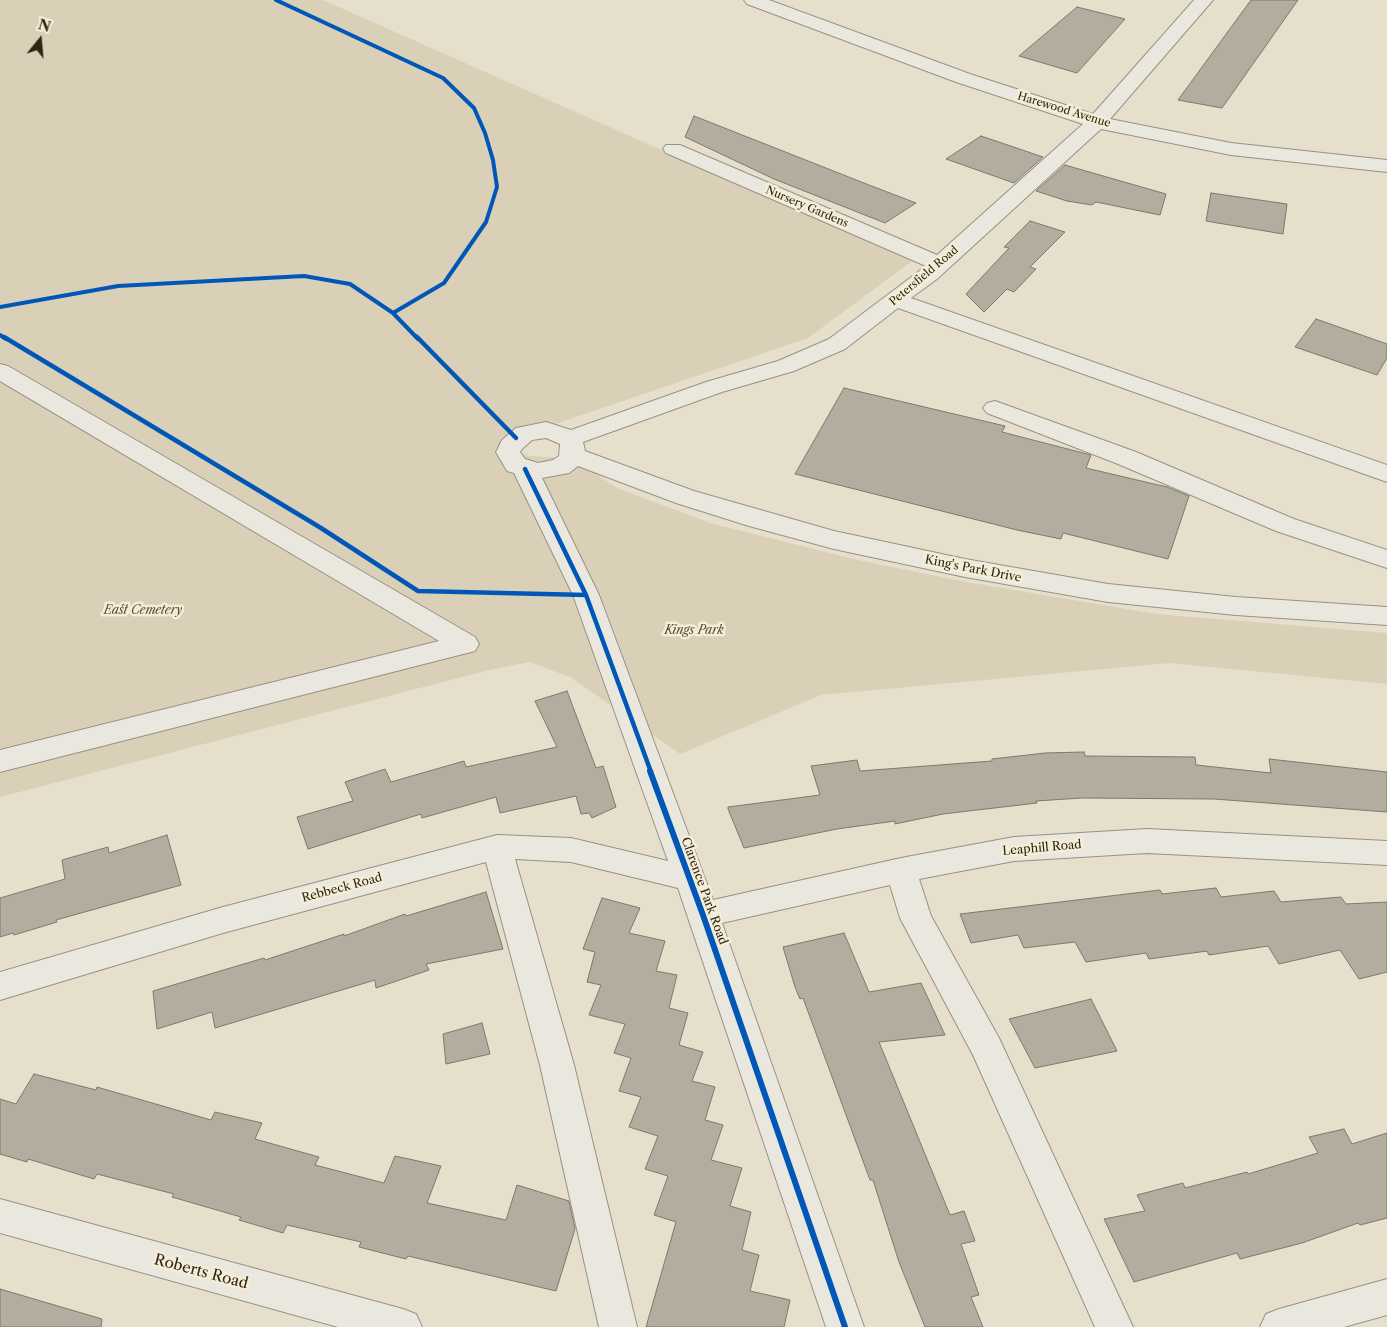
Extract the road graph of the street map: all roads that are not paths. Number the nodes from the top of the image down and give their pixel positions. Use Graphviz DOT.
graph roads {
  1 [pos="754,0"];
  2 [pos="1204,0"];
  3 [pos="1098,122"];
  4 [pos="673,149"];
  5 [pos="1387,166"];
  6 [pos="940,264"];
  7 [pos="896,300"];
  8 [pos="0,371"];
  9 [pos="995,408"];
  10 [pos="571,447"];
  11 [pos="525,469"];
  12 [pos="1387,474"];
  13 [pos="1387,559"];
  14 [pos="1387,616"];
  15 [pos="0,761"];
  16 [pos="497,847"];
  17 [pos="1387,854"];
  18 [pos="902,870"];
  19 [pos="689,878"];
  20 [pos="702,915"];
  21 [pos="0,986"];
  22 [pos="0,1216"];
  23 [pos="1387,1297"];
  24 [pos="403,1327"];
  25 [pos="618,1327"];
  26 [pos="845,1327"];
  27 [pos="1114,1327"];
  28 [pos="1279,1327"];
  1 -- 3 [label="street, Harewood Avenue"];
  2 -- 3 [label="street, Petersfield Road"];
  3 -- 5 [label="street, Harewood Avenue"];
  3 -- 6 [label="street, Petersfield Road"];
  4 -- 6 [label="street, Nursery Gardens"];
  6 -- 7 [label="street, Petersfield Road"];
  7 -- 10 [label="street, Petersfield Road"];
  7 -- 12 [label="street"];
  8 -- 15 [label="street"];
  9 -- 13 [label="street"];
  10 -- 11 [label="street"];
  10 -- 11 [label="street"];
  10 -- 14 [label="street, King's Park Drive"];
  11 -- 19 [label="street, Clarence Park Road"];
  16 -- 19 [label="street, Rebbeck Road"];
  16 -- 21 [label="street, Rebbeck Road"];
  16 -- 25 [label="street"];
  17 -- 18 [label="street, Leaphill Road"];
  18 -- 20 [label="street, Leaphill Road"];
  18 -- 27 [label="street"];
  19 -- 20 [label="street, Clarence Park Road"];
  20 -- 26 [label="street, Clarence Park Road"];
  22 -- 24 [label="street, Roberts Road"];
  23 -- 28 [label="street"];
}
